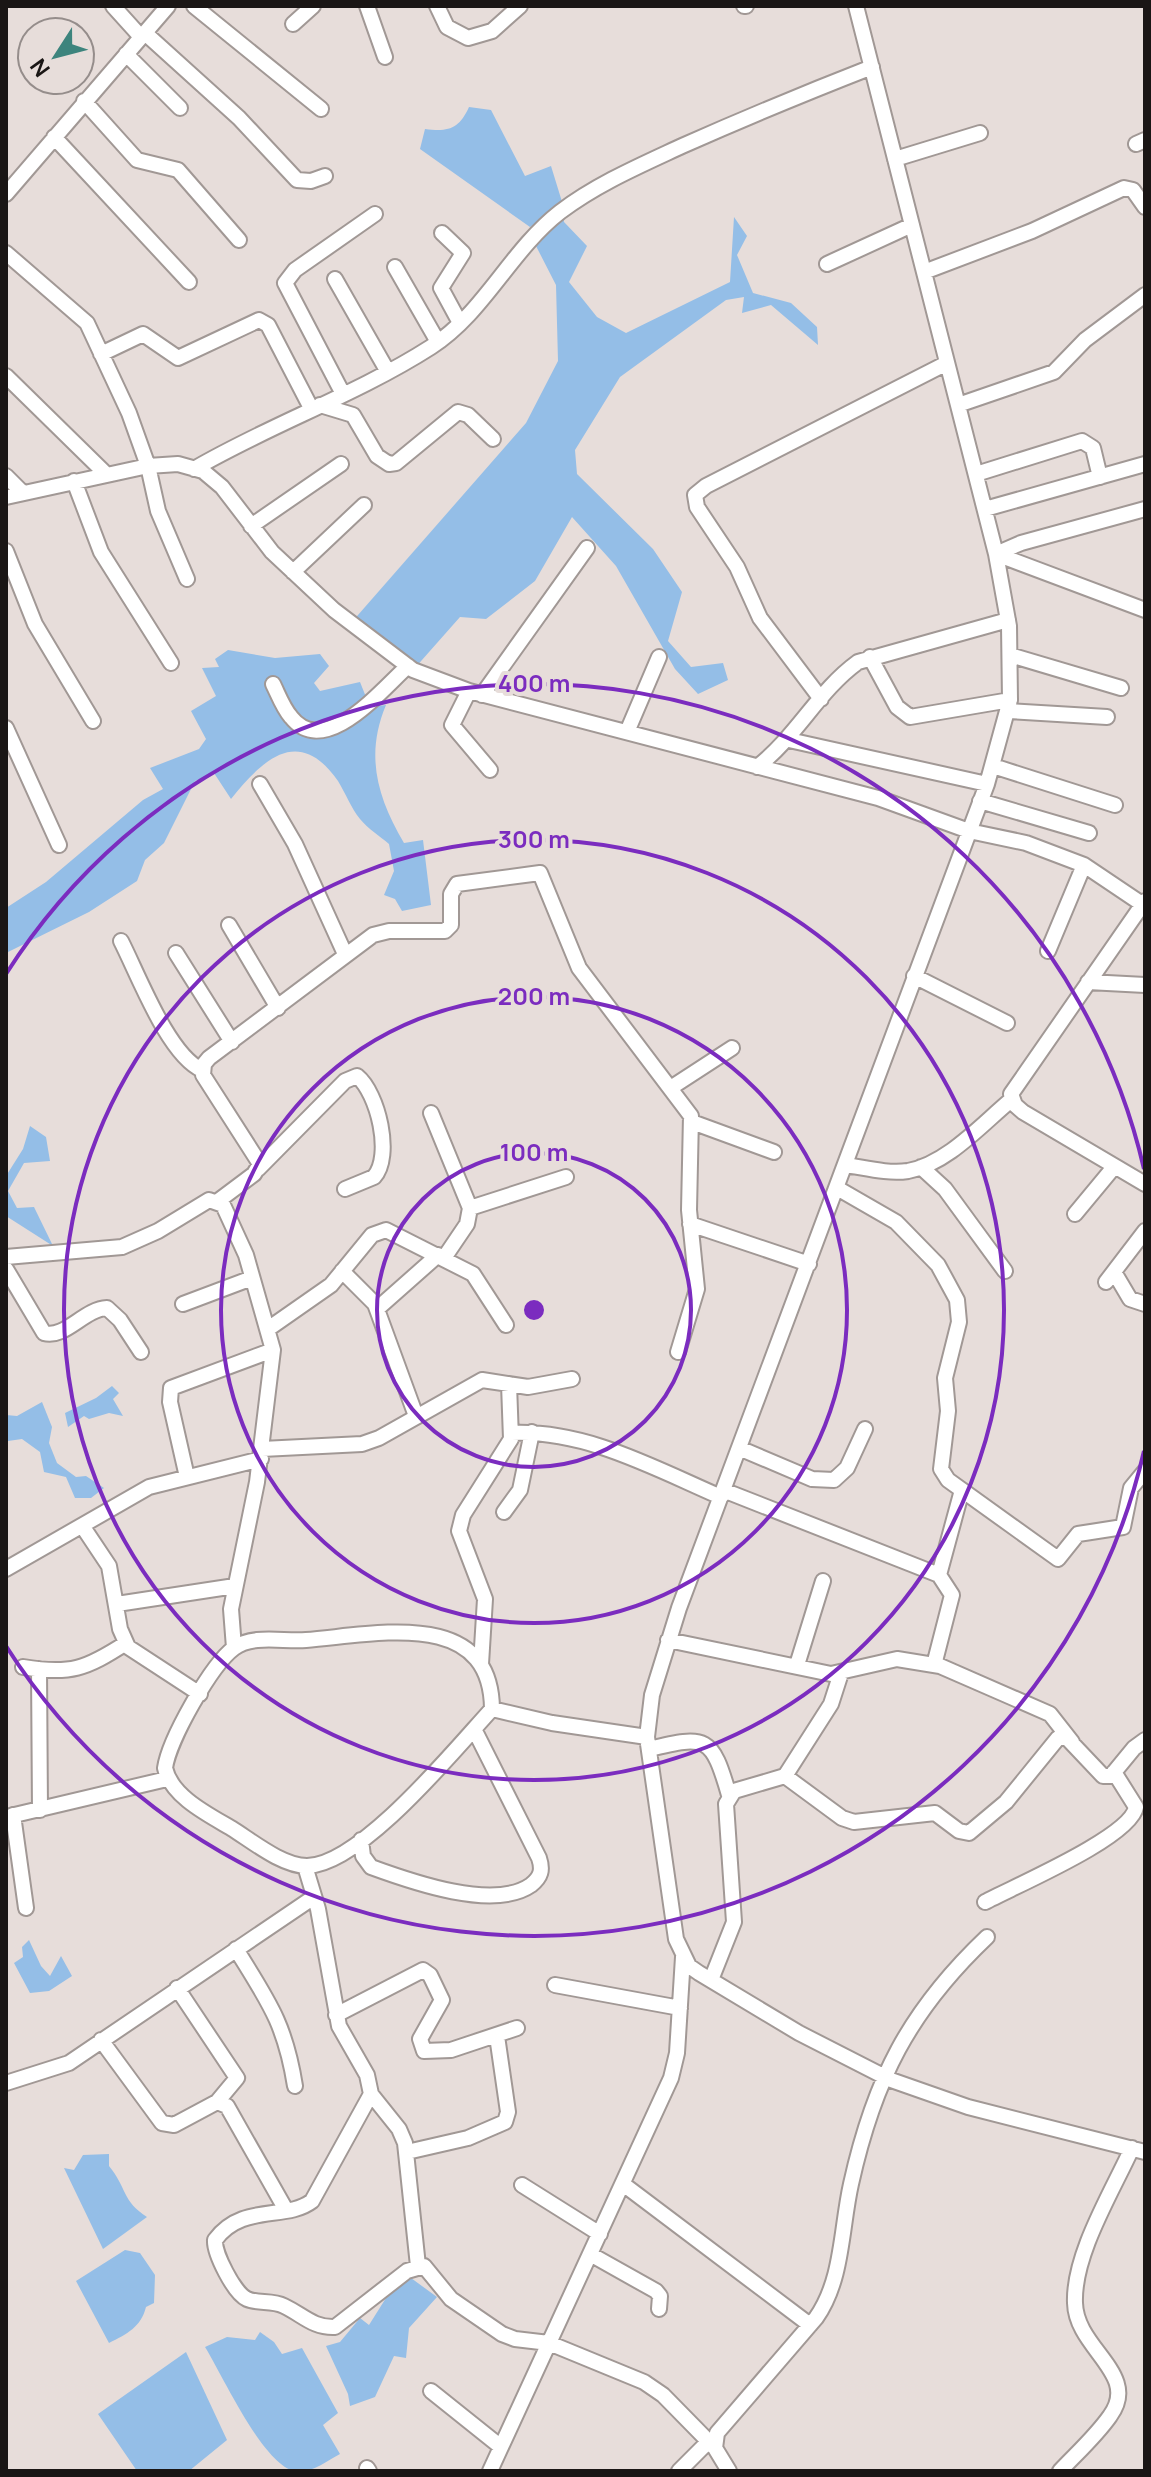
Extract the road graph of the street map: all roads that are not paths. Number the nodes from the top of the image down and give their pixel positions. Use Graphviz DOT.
graph roads {
  1 [pos="113,6"];
  2 [pos="168,6"];
  3 [pos="194,6"];
  4 [pos="313,6"];
  5 [pos="367,6"];
  6 [pos="437,6"];
  7 [pos="520,6"];
  8 [pos="856,6"];
  9 [pos="293,24"];
  10 [pos="143,35"];
  11 [pos="126,54"];
  12 [pos="385,57"];
  13 [pos="872,67"];
  14 [pos="84,101"];
  15 [pos="180,108"];
  16 [pos="321,109"];
  17 [pos="980,133"];
  18 [pos="54,137"];
  19 [pos="895,159"];
  20 [pos="325,176"];
  21 [pos="6,194"];
  22 [pos="1145,207"];
  23 [pos="375,214"];
  24 [pos="912,225"];
  25 [pos="442,233"];
  26 [pos="239,240"];
  27 [pos="6,253"];
  28 [pos="827,264"];
  29 [pos="395,267"];
  30 [pos="924,272"];
  31 [pos="335,279"];
  32 [pos="189,282"];
  33 [pos="1145,295"];
  34 [pos="460,323"];
  35 [pos="438,342"];
  36 [pos="101,354"];
  37 [pos="947,363"];
  38 [pos="388,372"];
  39 [pos="6,376"];
  40 [pos="343,394"];
  41 [pos="958,405"];
  42 [pos="316,406"];
  43 [pos="493,439"];
  44 [pos="341,464"];
  45 [pos="1145,464"];
  46 [pos="148,466"];
  47 [pos="194,469"];
  48 [pos="106,474"];
  49 [pos="976,474"];
  50 [pos="6,476"];
  51 [pos="1100,477"];
  52 [pos="74,481"];
  53 [pos="23,493"];
  54 [pos="6,497"];
  55 [pos="364,505"];
  56 [pos="985,509"];
  57 [pos="1145,509"];
  58 [pos="251,526"];
  59 [pos="587,548"];
  60 [pos="6,551"];
  61 [pos="996,554"];
  62 [pos="293,572"];
  63 [pos="187,579"];
  64 [pos="1145,610"];
  65 [pos="1008,620"];
  66 [pos="1010,655"];
  67 [pos="659,657"];
  68 [pos="870,657"];
  69 [pos="171,663"];
  70 [pos="408,666"];
  71 [pos="273,684"];
  72 [pos="1121,688"];
  73 [pos="476,693"];
  74 [pos="821,699"];
  75 [pos="1009,706"];
  76 [pos="1107,717"];
  77 [pos="93,721"];
  78 [pos="6,728"];
  79 [pos="627,732"];
  80 [pos="789,740"];
  81 [pos="993,766"];
  82 [pos="757,767"];
  83 [pos="490,770"];
  84 [pos="260,784"];
  85 [pos="987,784"];
  86 [pos="980,801"];
  87 [pos="1115,805"];
  88 [pos="969,831"];
  89 [pos="1089,833"];
  90 [pos="59,845"];
  91 [pos="1084,865"];
  92 [pos="1144,902"];
  93 [pos="229,925"];
  94 [pos="121,941"];
  95 [pos="1048,951"];
  96 [pos="176,953"];
  97 [pos="345,954"];
  98 [pos="914,976"];
  99 [pos="1088,982"];
  100 [pos="1145,985"];
  101 [pos="278,1008"];
  102 [pos="1007,1023"];
  103 [pos="232,1042"];
  104 [pos="732,1048"];
  105 [pos="202,1070"];
  106 [pos="672,1087"];
  107 [pos="1011,1100"];
  108 [pos="431,1113"];
  109 [pos="692,1122"];
  110 [pos="774,1152"];
  111 [pos="846,1165"];
  112 [pos="921,1167"];
  113 [pos="1114,1167"];
  114 [pos="258,1169"];
  115 [pos="566,1177"];
  116 [pos="1145,1184"];
  117 [pos="837,1188"];
  118 [pos="345,1189"];
  119 [pos="218,1201"];
  120 [pos="470,1208"];
  121 [pos="1075,1214"];
  122 [pos="690,1224"];
  123 [pos="1145,1231"];
  124 [pos="6,1257"];
  125 [pos="441,1257"];
  126 [pos="809,1264"];
  127 [pos="6,1269"];
  128 [pos="342,1271"];
  129 [pos="1005,1271"];
  130 [pos="252,1278"];
  131 [pos="183,1304"];
  132 [pos="1145,1304"];
  133 [pos="377,1309"];
  134 [pos="506,1325"];
  135 [pos="268,1329"];
  136 [pos="273,1350"];
  137 [pos="141,1352"];
  138 [pos="678,1352"];
  139 [pos="572,1379"];
  140 [pos="509,1384"];
  141 [pos="416,1416"];
  142 [pos="865,1429"];
  143 [pos="532,1432"];
  144 [pos="512,1433"];
  145 [pos="739,1448"];
  146 [pos="262,1454"];
  147 [pos="1145,1471"];
  148 [pos="187,1477"];
  149 [pos="962,1490"];
  150 [pos="722,1494"];
  151 [pos="504,1512"];
  152 [pos="83,1527"];
  153 [pos="6,1569"];
  154 [pos="939,1575"];
  155 [pos="823,1581"];
  156 [pos="235,1586"];
  157 [pos="117,1604"];
  158 [pos="668,1640"];
  159 [pos="126,1643"];
  160 [pos="234,1648"];
  161 [pos="481,1664"];
  162 [pos="797,1665"];
  163 [pos="934,1665"];
  164 [pos="23,1667"];
  165 [pos="39,1669"];
  166 [pos="841,1673"];
  167 [pos="200,1694"];
  168 [pos="492,1709"];
  169 [pos="474,1729"];
  170 [pos="1145,1740"];
  171 [pos="1073,1742"];
  172 [pos="648,1743"];
  173 [pos="1114,1772"];
  174 [pos="785,1776"];
  175 [pos="167,1779"];
  176 [pos="729,1795"];
  177 [pos="40,1810"];
  178 [pos="9,1816"];
  179 [pos="361,1840"];
  180 [pos="305,1866"];
  181 [pos="314,1897"];
  182 [pos="985,1902"];
  183 [pos="26,1908"];
  184 [pos="987,1937"];
  185 [pos="236,1949"];
  186 [pos="683,1957"];
  187 [pos="711,1980"];
  188 [pos="555,1985"];
  189 [pos="177,1988"];
  190 [pos="680,2008"];
  191 [pos="336,2015"];
  192 [pos="517,2028"];
  193 [pos="497,2036"];
  194 [pos="101,2040"];
  195 [pos="882,2076"];
  196 [pos="6,2083"];
  197 [pos="295,2086"];
  198 [pos="371,2094"];
  199 [pos="217,2102"];
  200 [pos="1138,2150"];
  201 [pos="407,2152"];
  202 [pos="623,2184"];
  203 [pos="522,2185"];
  204 [pos="286,2210"];
  205 [pos="600,2234"];
  206 [pos="590,2254"];
  207 [pos="418,2266"];
  208 [pos="659,2309"];
  209 [pos="810,2325"];
  210 [pos="549,2343"];
  211 [pos="431,2391"];
  212 [pos="712,2445"];
  213 [pos="501,2447"];
  214 [pos="490,2471"];
  215 [pos="679,2471"];
  216 [pos="729,2471"];
  217 [pos="1060,2471"];
  1 -- 10 [label="street"];
  2 -- 10 [label="street"];
  3 -- 16 [label="street"];
  4 -- 9 [label="street"];
  5 -- 12 [label="street"];
  6 -- 7 [label="street"];
  8 -- 13 [label="street"];
  10 -- 11 [label="street"];
  10 -- 20 [label="street"];
  11 -- 14 [label="street"];
  11 -- 15 [label="street"];
  13 -- 19 [label="street"];
  13 -- 34 [label="street"];
  14 -- 18 [label="street"];
  14 -- 26 [label="street"];
  17 -- 19 [label="street"];
  18 -- 21 [label="street"];
  18 -- 32 [label="street"];
  19 -- 24 [label="street"];
  22 -- 30 [label="street"];
  23 -- 40 [label="street"];
  24 -- 28 [label="street"];
  24 -- 30 [label="street"];
  25 -- 34 [label="street"];
  27 -- 36 [label="street"];
  29 -- 35 [label="street"];
  30 -- 37 [label="street"];
  31 -- 38 [label="street"];
  33 -- 41 [label="street"];
  34 -- 35 [label="street"];
  35 -- 38 [label="street"];
  36 -- 42 [label="street"];
  36 -- 46 [label="street"];
  37 -- 41 [label="street"];
  37 -- 74 [label="street"];
  38 -- 40 [label="street"];
  39 -- 48 [label="street"];
  40 -- 42 [label="street"];
  41 -- 49 [label="street"];
  42 -- 43 [label="street"];
  42 -- 47 [label="street"];
  44 -- 58 [label="street"];
  45 -- 51 [label="street"];
  46 -- 47 [label="street"];
  46 -- 48 [label="street"];
  46 -- 63 [label="street"];
  47 -- 58 [label="street"];
  48 -- 52 [label="street"];
  49 -- 51 [label="street"];
  49 -- 56 [label="street"];
  50 -- 53 [label="street"];
  51 -- 56 [label="street"];
  52 -- 53 [label="street"];
  52 -- 69 [label="street"];
  53 -- 54 [label="street"];
  55 -- 62 [label="street"];
  56 -- 61 [label="street"];
  57 -- 61 [label="street"];
  58 -- 62 [label="street"];
  59 -- 73 [label="street"];
  60 -- 77 [label="street"];
  61 -- 64 [label="street"];
  61 -- 65 [label="street"];
  62 -- 70 [label="street"];
  65 -- 66 [label="street"];
  65 -- 68 [label="street"];
  66 -- 72 [label="street"];
  66 -- 75 [label="street"];
  67 -- 79 [label="street"];
  68 -- 74 [label="street"];
  68 -- 75 [label="street"];
  70 -- 71 [label="street"];
  70 -- 73 [label="street"];
  73 -- 79 [label="street"];
  73 -- 83 [label="street"];
  74 -- 80 [label="street"];
  75 -- 76 [label="street"];
  75 -- 81 [label="street"];
  78 -- 90 [label="street"];
  79 -- 82 [label="street"];
  80 -- 82 [label="street"];
  80 -- 85 [label="street"];
  81 -- 85 [label="street"];
  81 -- 87 [label="street"];
  82 -- 88 [label="street"];
  84 -- 97 [label="street"];
  85 -- 86 [label="street"];
  86 -- 88 [label="street"];
  86 -- 89 [label="street"];
  88 -- 91 [label="street"];
  88 -- 98 [label="street"];
  91 -- 92 [label="street"];
  91 -- 95 [label="street"];
  92 -- 99 [label="street"];
  93 -- 101 [label="street"];
  94 -- 105 [label="street"];
  96 -- 103 [label="street"];
  97 -- 101 [label="street"];
  97 -- 106 [label="street"];
  98 -- 102 [label="street"];
  98 -- 111 [label="street"];
  99 -- 100 [label="street"];
  99 -- 107 [label="street"];
  101 -- 103 [label="street"];
  103 -- 105 [label="street"];
  104 -- 106 [label="street"];
  105 -- 114 [label="street"];
  106 -- 109 [label="street"];
  107 -- 112 [label="street"];
  107 -- 113 [label="street"];
  108 -- 120 [label="street"];
  109 -- 110 [label="street"];
  109 -- 122 [label="street"];
  111 -- 112 [label="street"];
  111 -- 117 [label="street"];
  112 -- 129 [label="street"];
  113 -- 116 [label="street"];
  113 -- 121 [label="street"];
  114 -- 118 [label="street"];
  114 -- 119 [label="street"];
  115 -- 120 [label="street"];
  117 -- 126 [label="street"];
  117 -- 149 [label="street"];
  119 -- 124 [label="street"];
  119 -- 130 [label="street"];
  120 -- 125 [label="street"];
  122 -- 126 [label="street"];
  122 -- 138 [label="street"];
  123 -- 132 [label="street"];
  125 -- 128 [label="street"];
  125 -- 133 [label="street"];
  125 -- 134 [label="street"];
  126 -- 145 [label="street"];
  127 -- 137 [label="street"];
  128 -- 133 [label="street"];
  128 -- 135 [label="street"];
  130 -- 131 [label="street"];
  130 -- 135 [label="street"];
  133 -- 141 [label="street"];
  135 -- 136 [label="street"];
  136 -- 146 [label="street"];
  136 -- 148 [label="street"];
  139 -- 140 [label="street"];
  140 -- 141 [label="street"];
  140 -- 144 [label="street"];
  141 -- 146 [label="street"];
  142 -- 145 [label="street"];
  143 -- 144 [label="street"];
  143 -- 150 [label="street"];
  143 -- 151 [label="street"];
  144 -- 161 [label="street"];
  145 -- 150 [label="street"];
  146 -- 148 [label="street"];
  146 -- 156 [label="street"];
  147 -- 149 [label="street"];
  148 -- 152 [label="street"];
  149 -- 154 [label="street"];
  150 -- 154 [label="street"];
  150 -- 158 [label="street"];
  152 -- 153 [label="street"];
  152 -- 157 [label="street"];
  154 -- 163 [label="street"];
  155 -- 162 [label="street"];
  156 -- 157 [label="street"];
  156 -- 160 [label="street"];
  157 -- 159 [label="street"];
  158 -- 162 [label="street"];
  158 -- 172 [label="street"];
  159 -- 165 [label="street"];
  159 -- 167 [label="street"];
  160 -- 161 [label="street"];
  160 -- 167 [label="street"];
  161 -- 168 [label="street"];
  162 -- 166 [label="street"];
  163 -- 166 [label="street"];
  163 -- 171 [label="street"];
  164 -- 165 [label="street"];
  165 -- 177 [label="street"];
  166 -- 174 [label="street"];
  167 -- 175 [label="street"];
  168 -- 169 [label="street"];
  168 -- 172 [label="street"];
  169 -- 179 [label="street"];
  169 -- 179 [label="street"];
  170 -- 173 [label="street"];
  171 -- 173 [label="street"];
  171 -- 174 [label="street"];
  172 -- 176 [label="street"];
  172 -- 186 [label="street"];
  173 -- 182 [label="street"];
  174 -- 176 [label="street"];
  175 -- 177 [label="street"];
  175 -- 180 [label="street"];
  176 -- 187 [label="street"];
  177 -- 178 [label="street"];
  178 -- 183 [label="street"];
  179 -- 180 [label="street"];
  180 -- 181 [label="street"];
  181 -- 185 [label="street"];
  181 -- 191 [label="street"];
  184 -- 195 [label="street"];
  185 -- 189 [label="street"];
  185 -- 197 [label="street"];
  186 -- 187 [label="street"];
  186 -- 190 [label="street"];
  187 -- 195 [label="street"];
  188 -- 190 [label="street"];
  189 -- 194 [label="street"];
  189 -- 199 [label="street"];
  190 -- 202 [label="street"];
  191 -- 193 [label="street"];
  191 -- 198 [label="street"];
  192 -- 193 [label="street"];
  193 -- 201 [label="street"];
  194 -- 196 [label="street"];
  194 -- 199 [label="street"];
  195 -- 200 [label="street"];
  195 -- 209 [label="street"];
  198 -- 201 [label="street"];
  198 -- 204 [label="street"];
  199 -- 204 [label="street"];
  200 -- 217 [label="street"];
  201 -- 207 [label="street"];
  202 -- 205 [label="street"];
  202 -- 209 [label="street"];
  203 -- 205 [label="street"];
  204 -- 207 [label="street"];
  205 -- 206 [label="street"];
  206 -- 208 [label="street"];
  206 -- 210 [label="street"];
  207 -- 210 [label="street"];
  209 -- 212 [label="street"];
  210 -- 212 [label="street"];
  210 -- 213 [label="street"];
  211 -- 213 [label="street"];
  212 -- 215 [label="street"];
  212 -- 216 [label="street"];
  213 -- 214 [label="street"];
}
